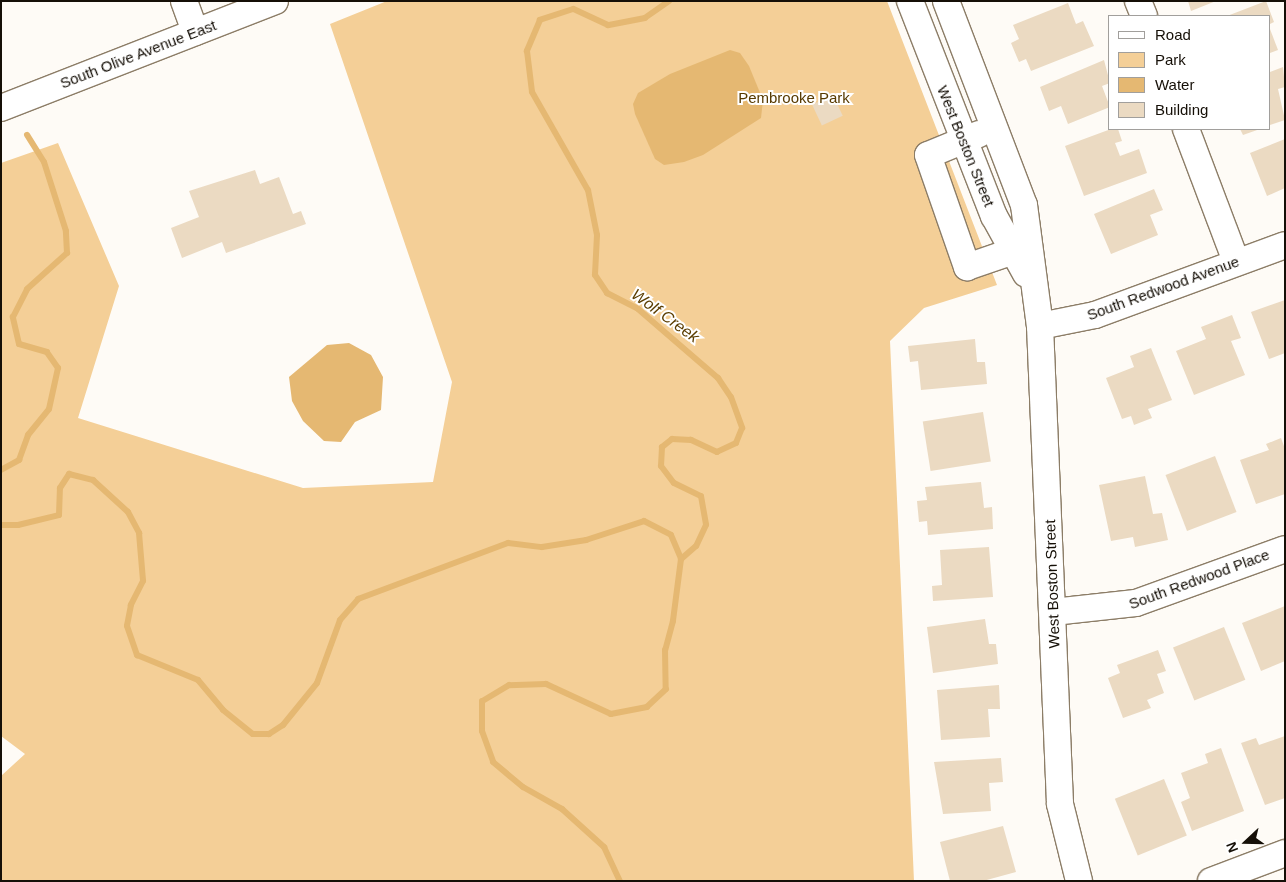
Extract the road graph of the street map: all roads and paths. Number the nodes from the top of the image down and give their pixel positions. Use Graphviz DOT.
graph roads {
  1 [pos="184,1"];
  2 [pos="275,1"];
  3 [pos="910,1"];
  4 [pos="946,1"];
  5 [pos="1138,1"];
  6 [pos="223,11"];
  7 [pos="1144,15"];
  8 [pos="195,32"];
  9 [pos="1,108"];
  10 [pos="995,128"];
  11 [pos="1186,130"];
  12 [pos="963,141"];
  13 [pos="1285,245"];
  14 [pos="1021,248"];
  15 [pos="1236,261"];
  16 [pos="1040,326"];
  17 [pos="1285,549"];
  18 [pos="1053,612"];
  19 [pos="1285,853"];
  20 [pos="1079,881"];
  21 [pos="1211,881"];
  1 -- 8 [label="street"];
  2 -- 6 [label="street, South Olive Avenue East"];
  3 -- 12 [label="street, West Boston Street"];
  4 -- 10 [label="street, West Boston Street"];
  5 -- 7 [label="street"];
  6 -- 8 [label="street, South Olive Avenue East"];
  8 -- 9 [label="street, South Olive Avenue East"];
  10 -- 12 [label="street"];
  10 -- 14 [label="street, West Boston Street"];
  11 -- 15 [label="street"];
  12 -- 14 [label="street, West Boston Street"];
  12 -- 14 [label="street"];
  13 -- 15 [label="street, South Redwood Avenue"];
  14 -- 16 [label="street, West Boston Street"];
  15 -- 16 [label="street, South Redwood Avenue"];
  16 -- 18 [label="street, West Boston Street"];
  17 -- 18 [label="street, South Redwood Place"];
  18 -- 20 [label="street, West Boston Street"];
  19 -- 21 [label="street"];
}
